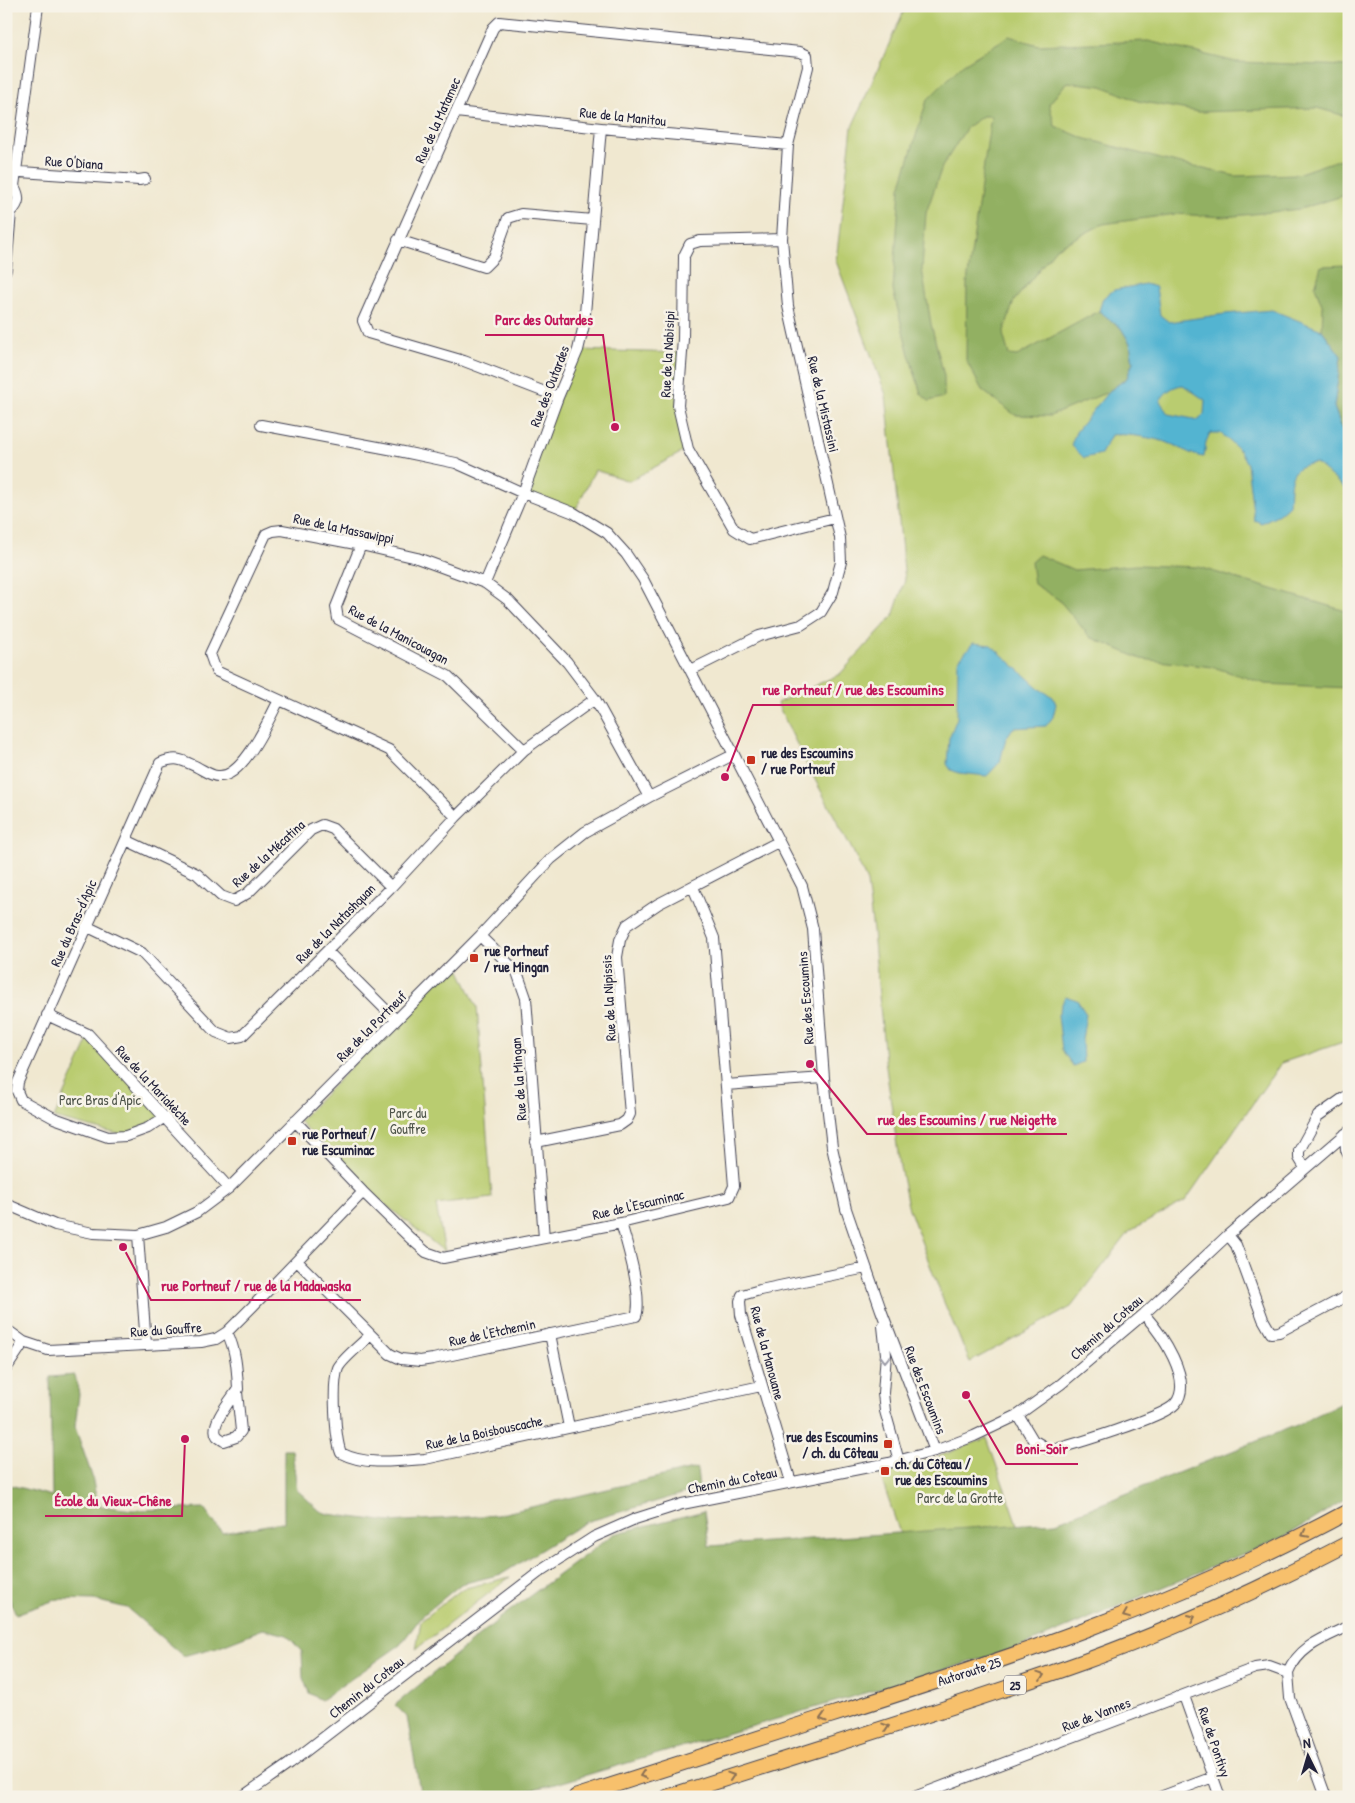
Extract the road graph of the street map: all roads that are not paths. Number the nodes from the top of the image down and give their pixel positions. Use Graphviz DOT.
graph roads {
  1 [pos="38,6"];
  2 [pos="807,55"];
  3 [pos="456,112"];
  4 [pos="601,128"];
  5 [pos="788,145"];
  6 [pos="11,171"];
  7 [pos="142,180"];
  8 [pos="593,220"];
  9 [pos="782,239"];
  10 [pos="398,240"];
  11 [pos="6,270"];
  12 [pos="558,397"];
  13 [pos="261,425"];
  14 [pos="523,493"];
  15 [pos="835,518"];
  16 [pos="361,544"];
  17 [pos="485,583"];
  18 [pos="691,670"];
  19 [pos="595,699"];
  20 [pos="279,700"];
  21 [pos="524,750"];
  22 [pos="733,755"];
  23 [pos="649,797"];
  24 [pos="456,817"];
  25 [pos="126,840"];
  26 [pos="778,842"];
  27 [pos="391,887"];
  28 [pos="693,887"];
  29 [pos="86,926"];
  30 [pos="480,936"];
  31 [pos="327,950"];
  32 [pos="47,1015"];
  33 [pos="396,1020"];
  34 [pos="824,1078"];
  35 [pos="726,1086"];
  36 [pos="1349,1094"];
  37 [pos="166,1117"];
  38 [pos="295,1121"];
  39 [pos="1347,1132"];
  40 [pos="536,1142"];
  41 [pos="1349,1156"];
  42 [pos="1305,1168"];
  43 [pos="230,1188"];
  44 [pos="363,1192"];
  45 [pos="6,1204"];
  46 [pos="621,1223"];
  47 [pos="138,1235"];
  48 [pos="1228,1235"];
  49 [pos="544,1238"];
  50 [pos="298,1261"];
  51 [pos="866,1268"];
  52 [pos="1349,1295"];
  53 [pos="881,1310"];
  54 [pos="1144,1314"];
  55 [pos="6,1330"];
  56 [pos="227,1332"];
  57 [pos="550,1334"];
  58 [pos="370,1335"];
  59 [pos="24,1342"];
  60 [pos="146,1346"];
  61 [pos="6,1369"];
  62 [pos="761,1386"];
  63 [pos="238,1389"];
  64 [pos="1018,1415"];
  65 [pos="569,1428"];
  66 [pos="935,1451"];
  67 [pos="899,1460"];
  68 [pos="791,1482"];
  69 [pos="1349,1511"];
  70 [pos="1349,1543"];
  71 [pos="1349,1626"];
  72 [pos="1288,1673"];
  73 [pos="1184,1696"];
  74 [pos="1213,1777"];
  75 [pos="242,1797"];
  76 [pos="576,1797"];
  77 [pos="668,1797"];
  78 [pos="914,1797"];
  79 [pos="1160,1797"];
  80 [pos="1220,1797"];
  81 [pos="1326,1797"];
  1 -- 6 [label="street"];
  2 -- 3 [label="street, Rue de la Matamec"];
  2 -- 5 [label="street, Rue de la Mistassini"];
  3 -- 4 [label="street, Rue de la Manitou"];
  3 -- 10 [label="street, Rue de la Matamec"];
  4 -- 5 [label="street, Rue de la Manitou"];
  4 -- 8 [label="street, Rue des Outardes"];
  5 -- 9 [label="street, Rue de la Mistassini"];
  6 -- 7 [label="street, Rue O'Diana"];
  6 -- 11 [label="street"];
  8 -- 10 [label="street"];
  8 -- 12 [label="street, Rue des Outardes"];
  9 -- 15 [label="street, Rue de la Mistassini"];
  9 -- 15 [label="street, Rue de la Nabisipi"];
  10 -- 12 [label="street, Rue de la Matamec"];
  12 -- 14 [label="street, Rue des Outardes"];
  13 -- 14 [label="street, Rue des Escoumins"];
  14 -- 17 [label="street, Rue des Outardes"];
  14 -- 18 [label="street, Rue des Escoumins"];
  15 -- 18 [label="street, Rue de la Mistassini"];
  16 -- 17 [label="street, Rue de la Massawippi"];
  16 -- 20 [label="street, Rue de la Massawippi"];
  16 -- 21 [label="street, Rue de la Manicouagan"];
  17 -- 19 [label="street, Rue de la Massawippi"];
  18 -- 22 [label="street, Rue des Escoumins"];
  19 -- 21 [label="street, Rue de la Natashquan"];
  19 -- 23 [label="street, Rue de la Massawippi"];
  20 -- 24 [label="street, Rue de la Massawippi"];
  20 -- 25 [label="street, Rue du Bras-d'Apic"];
  21 -- 24 [label="street, Rue de la Natashquan"];
  22 -- 23 [label="street, Rue de la Portneuf"];
  22 -- 26 [label="street, Rue des Escoumins"];
  23 -- 30 [label="street, Rue de la Portneuf"];
  24 -- 27 [label="street, Rue de la Natashquan"];
  25 -- 27 [label="street, Rue de la Mécatina"];
  25 -- 29 [label="street, Rue du Bras-d'Apic"];
  26 -- 28 [label="street, Rue de la Nipissis"];
  26 -- 34 [label="street, Rue des Escoumins"];
  27 -- 31 [label="street, Rue de la Natashquan"];
  28 -- 35 [label="street, Rue de l'Escuminac"];
  28 -- 40 [label="street, Rue de la Nipissis"];
  29 -- 31 [label="street, Rue de la Natashquan"];
  29 -- 32 [label="street, Rue du Bras-d'Apic"];
  30 -- 33 [label="street, Rue de la Portneuf"];
  30 -- 40 [label="street, Rue de la Mingan"];
  31 -- 33 [label="street"];
  32 -- 37 [label="street, Rue de la Mariakèche"];
  32 -- 37 [label="street, Rue du Bras-d'Apic"];
  33 -- 38 [label="street, Rue de la Portneuf"];
  34 -- 35 [label="street"];
  34 -- 51 [label="street, Rue des Escoumins"];
  35 -- 46 [label="street, Rue de l'Escuminac"];
  36 -- 42 [label="street"];
  37 -- 43 [label="street, Rue de la Mariakèche"];
  38 -- 43 [label="street, Rue de la Portneuf"];
  38 -- 44 [label="street, Rue de l'Escuminac"];
  39 -- 41 [label="street"];
  39 -- 42 [label="street, Chemin du Coteau"];
  40 -- 49 [label="street, Rue de la Mingan"];
  42 -- 48 [label="street, Chemin du Coteau"];
  43 -- 47 [label="street, Rue de la Portneuf"];
  44 -- 49 [label="street, Rue de l'Escuminac"];
  44 -- 50 [label="street, Rue du Gouffre"];
  45 -- 47 [label="street, Rue de la Portneuf"];
  46 -- 49 [label="street, Rue de l'Escuminac"];
  46 -- 57 [label="street, Rue de l'Etchemin"];
  47 -- 60 [label="street"];
  48 -- 52 [label="street"];
  48 -- 54 [label="street, Chemin du Coteau"];
  50 -- 56 [label="street, Rue du Gouffre"];
  50 -- 58 [label="street, Rue de l'Etchemin"];
  51 -- 53 [label="street, Rue des Escoumins"];
  51 -- 62 [label="street, Rue de la Manouane"];
  53 -- 66 [label="street, Rue des Escoumins"];
  53 -- 67 [label="street, Rue des Escoumins, one-way"];
  54 -- 64 [label="street, Chemin du Coteau"];
  54 -- 64 [label="street"];
  55 -- 59 [label="street, Rue du Gouffre"];
  56 -- 60 [label="street, Rue du Gouffre"];
  56 -- 63 [label="street"];
  57 -- 58 [label="street, Rue de l'Etchemin"];
  57 -- 65 [label="street"];
  58 -- 65 [label="street, Rue de la Boisbouscache"];
  59 -- 60 [label="street, Rue du Gouffre"];
  59 -- 61 [label="street"];
  62 -- 65 [label="street, Rue de la Boisbouscache"];
  62 -- 68 [label="street, Rue de la Manouane"];
  63 -- 63 [label="street"];
  64 -- 66 [label="street, Chemin du Coteau"];
  66 -- 67 [label="street, Chemin du Coteau"];
  67 -- 68 [label="street, Chemin du Coteau"];
  68 -- 75 [label="street, Chemin du Coteau"];
  69 -- 76 [label="highway, Autoroute 25 / 25, one-way"];
  77 -- 70 [label="highway, Autoroute 25 / 25, one-way"];
  71 -- 72 [label="street"];
  72 -- 73 [label="street, Rue de Vannes"];
  72 -- 81 [label="street"];
  73 -- 74 [label="street, Rue de Pontivy"];
  73 -- 78 [label="street, Rue de Vannes"];
  74 -- 79 [label="street"];
  74 -- 80 [label="street, Rue de Pontivy"];
}
